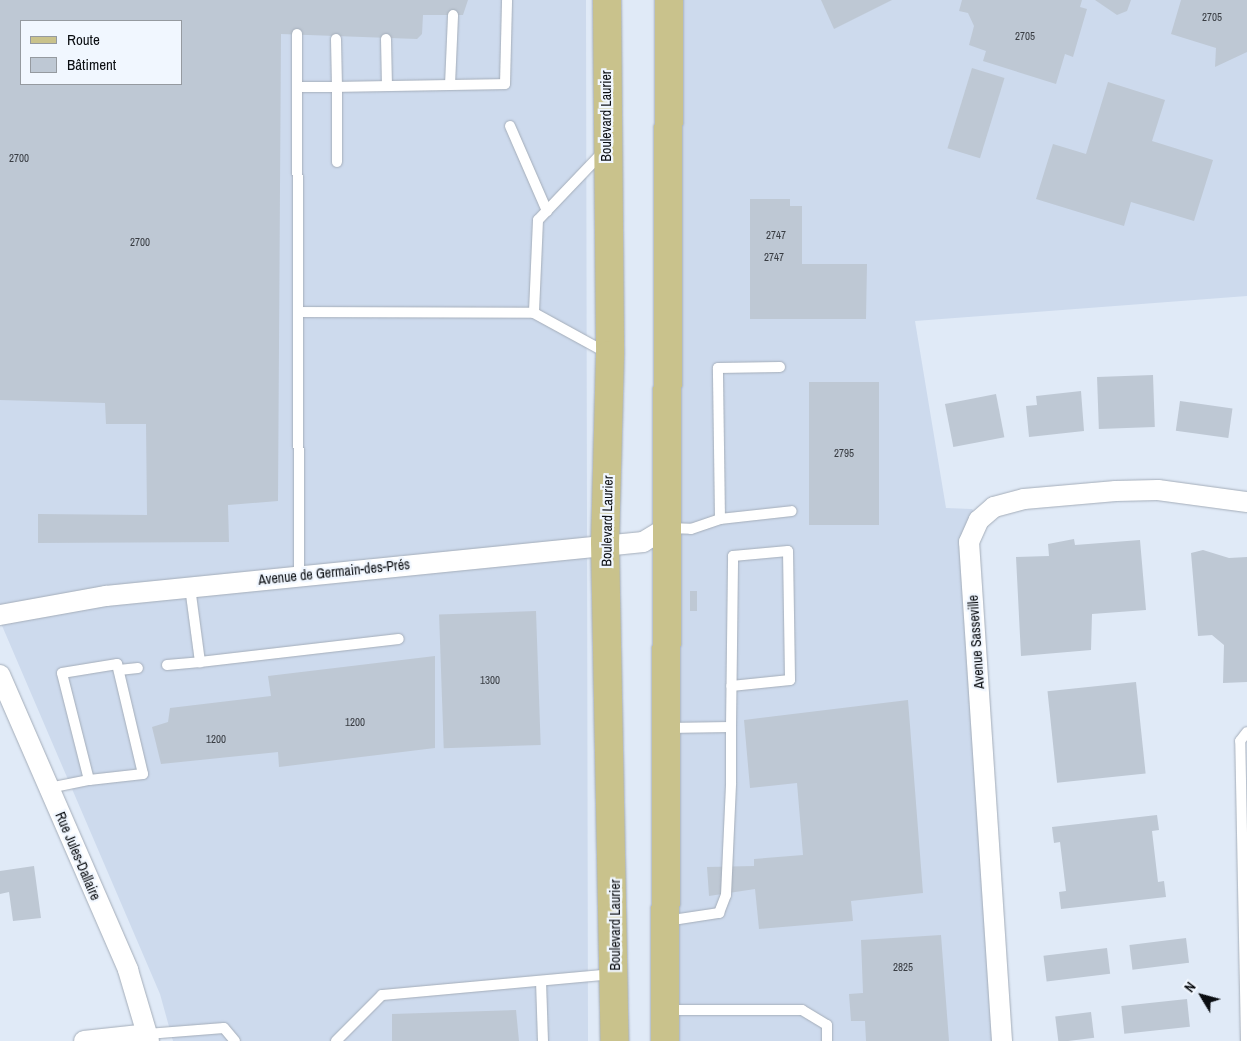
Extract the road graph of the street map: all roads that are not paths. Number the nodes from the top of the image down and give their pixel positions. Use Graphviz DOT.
graph roads {
  1 [pos="507,0"];
  2 [pos="607,0"];
  3 [pos="669,0"];
  4 [pos="453,15"];
  5 [pos="297,34"];
  6 [pos="336,38"];
  7 [pos="386,39"];
  8 [pos="450,85"];
  9 [pos="337,86"];
  10 [pos="386,86"];
  11 [pos="297,87"];
  12 [pos="510,126"];
  13 [pos="606,150"];
  14 [pos="337,162"];
  15 [pos="546,211"];
  16 [pos="298,312"];
  17 [pos="534,313"];
  18 [pos="610,355"];
  19 [pos="780,367"];
  20 [pos="1247,502"];
  21 [pos="792,511"];
  22 [pos="720,519"];
  23 [pos="666,528"];
  24 [pos="605,542"];
  25 [pos="300,576"];
  26 [pos="190,587"];
  27 [pos="0,615"];
  28 [pos="399,639"];
  29 [pos="200,662"];
  30 [pos="167,665"];
  31 [pos="138,668"];
  32 [pos="119,670"];
  33 [pos="0,675"];
  34 [pos="731,686"];
  35 [pos="731,727"];
  36 [pos="666,728"];
  37 [pos="1247,732"];
  38 [pos="89,780"];
  39 [pos="49,788"];
  40 [pos="665,922"];
  41 [pos="615,974"];
  42 [pos="541,981"];
  43 [pos="665,1010"];
  44 [pos="148,1038"];
  45 [pos="84,1041"];
  46 [pos="235,1041"];
  47 [pos="336,1041"];
  48 [pos="543,1041"];
  49 [pos="615,1041"];
  50 [pos="665,1041"];
  51 [pos="827,1041"];
  52 [pos="1002,1041"];
  53 [pos="1246,1041"];
  1 -- 8 [label="lane"];
  2 -- 13 [label="main road, Boulevard Laurier"];
  3 -- 23 [label="main road"];
  4 -- 8 [label="lane"];
  5 -- 11 [label="lane"];
  6 -- 9 [label="lane"];
  7 -- 10 [label="lane"];
  8 -- 10 [label="lane"];
  9 -- 10 [label="lane"];
  9 -- 11 [label="lane"];
  9 -- 14 [label="lane"];
  11 -- 16 [label="lane"];
  12 -- 15 [label="lane"];
  13 -- 15 [label="lane"];
  13 -- 18 [label="main road, Boulevard Laurier"];
  15 -- 17 [label="lane"];
  16 -- 17 [label="lane"];
  16 -- 25 [label="lane"];
  17 -- 18 [label="lane"];
  18 -- 24 [label="main road, Boulevard Laurier"];
  19 -- 22 [label="lane"];
  20 -- 52 [label="street, Avenue Sasseville"];
  21 -- 22 [label="lane"];
  22 -- 23 [label="lane"];
  23 -- 24 [label="street, Avenue de Germain-des-Prés"];
  23 -- 36 [label="main road"];
  24 -- 25 [label="street, Avenue de Germain-des-Prés"];
  24 -- 41 [label="main road, Boulevard Laurier"];
  25 -- 26 [label="street, Avenue de Germain-des-Prés"];
  26 -- 27 [label="street, Avenue de Germain-des-Prés"];
  26 -- 29 [label="lane"];
  28 -- 29 [label="lane"];
  29 -- 30 [label="lane"];
  31 -- 32 [label="lane"];
  32 -- 38 [label="lane"];
  32 -- 38 [label="lane"];
  33 -- 39 [label="street, Rue Jules-Dallaire"];
  34 -- 34 [label="lane"];
  34 -- 35 [label="lane"];
  35 -- 36 [label="lane"];
  35 -- 40 [label="lane"];
  36 -- 40 [label="main road"];
  37 -- 53 [label="lane"];
  38 -- 39 [label="lane"];
  39 -- 44 [label="street, Rue Jules-Dallaire"];
  40 -- 43 [label="main road"];
  41 -- 42 [label="lane"];
  41 -- 49 [label="main road, Boulevard Laurier"];
  42 -- 47 [label="lane"];
  42 -- 48 [label="lane"];
  43 -- 50 [label="main road"];
  43 -- 51 [label="lane"];
  44 -- 45 [label="street"];
  44 -- 46 [label="lane"];
}
